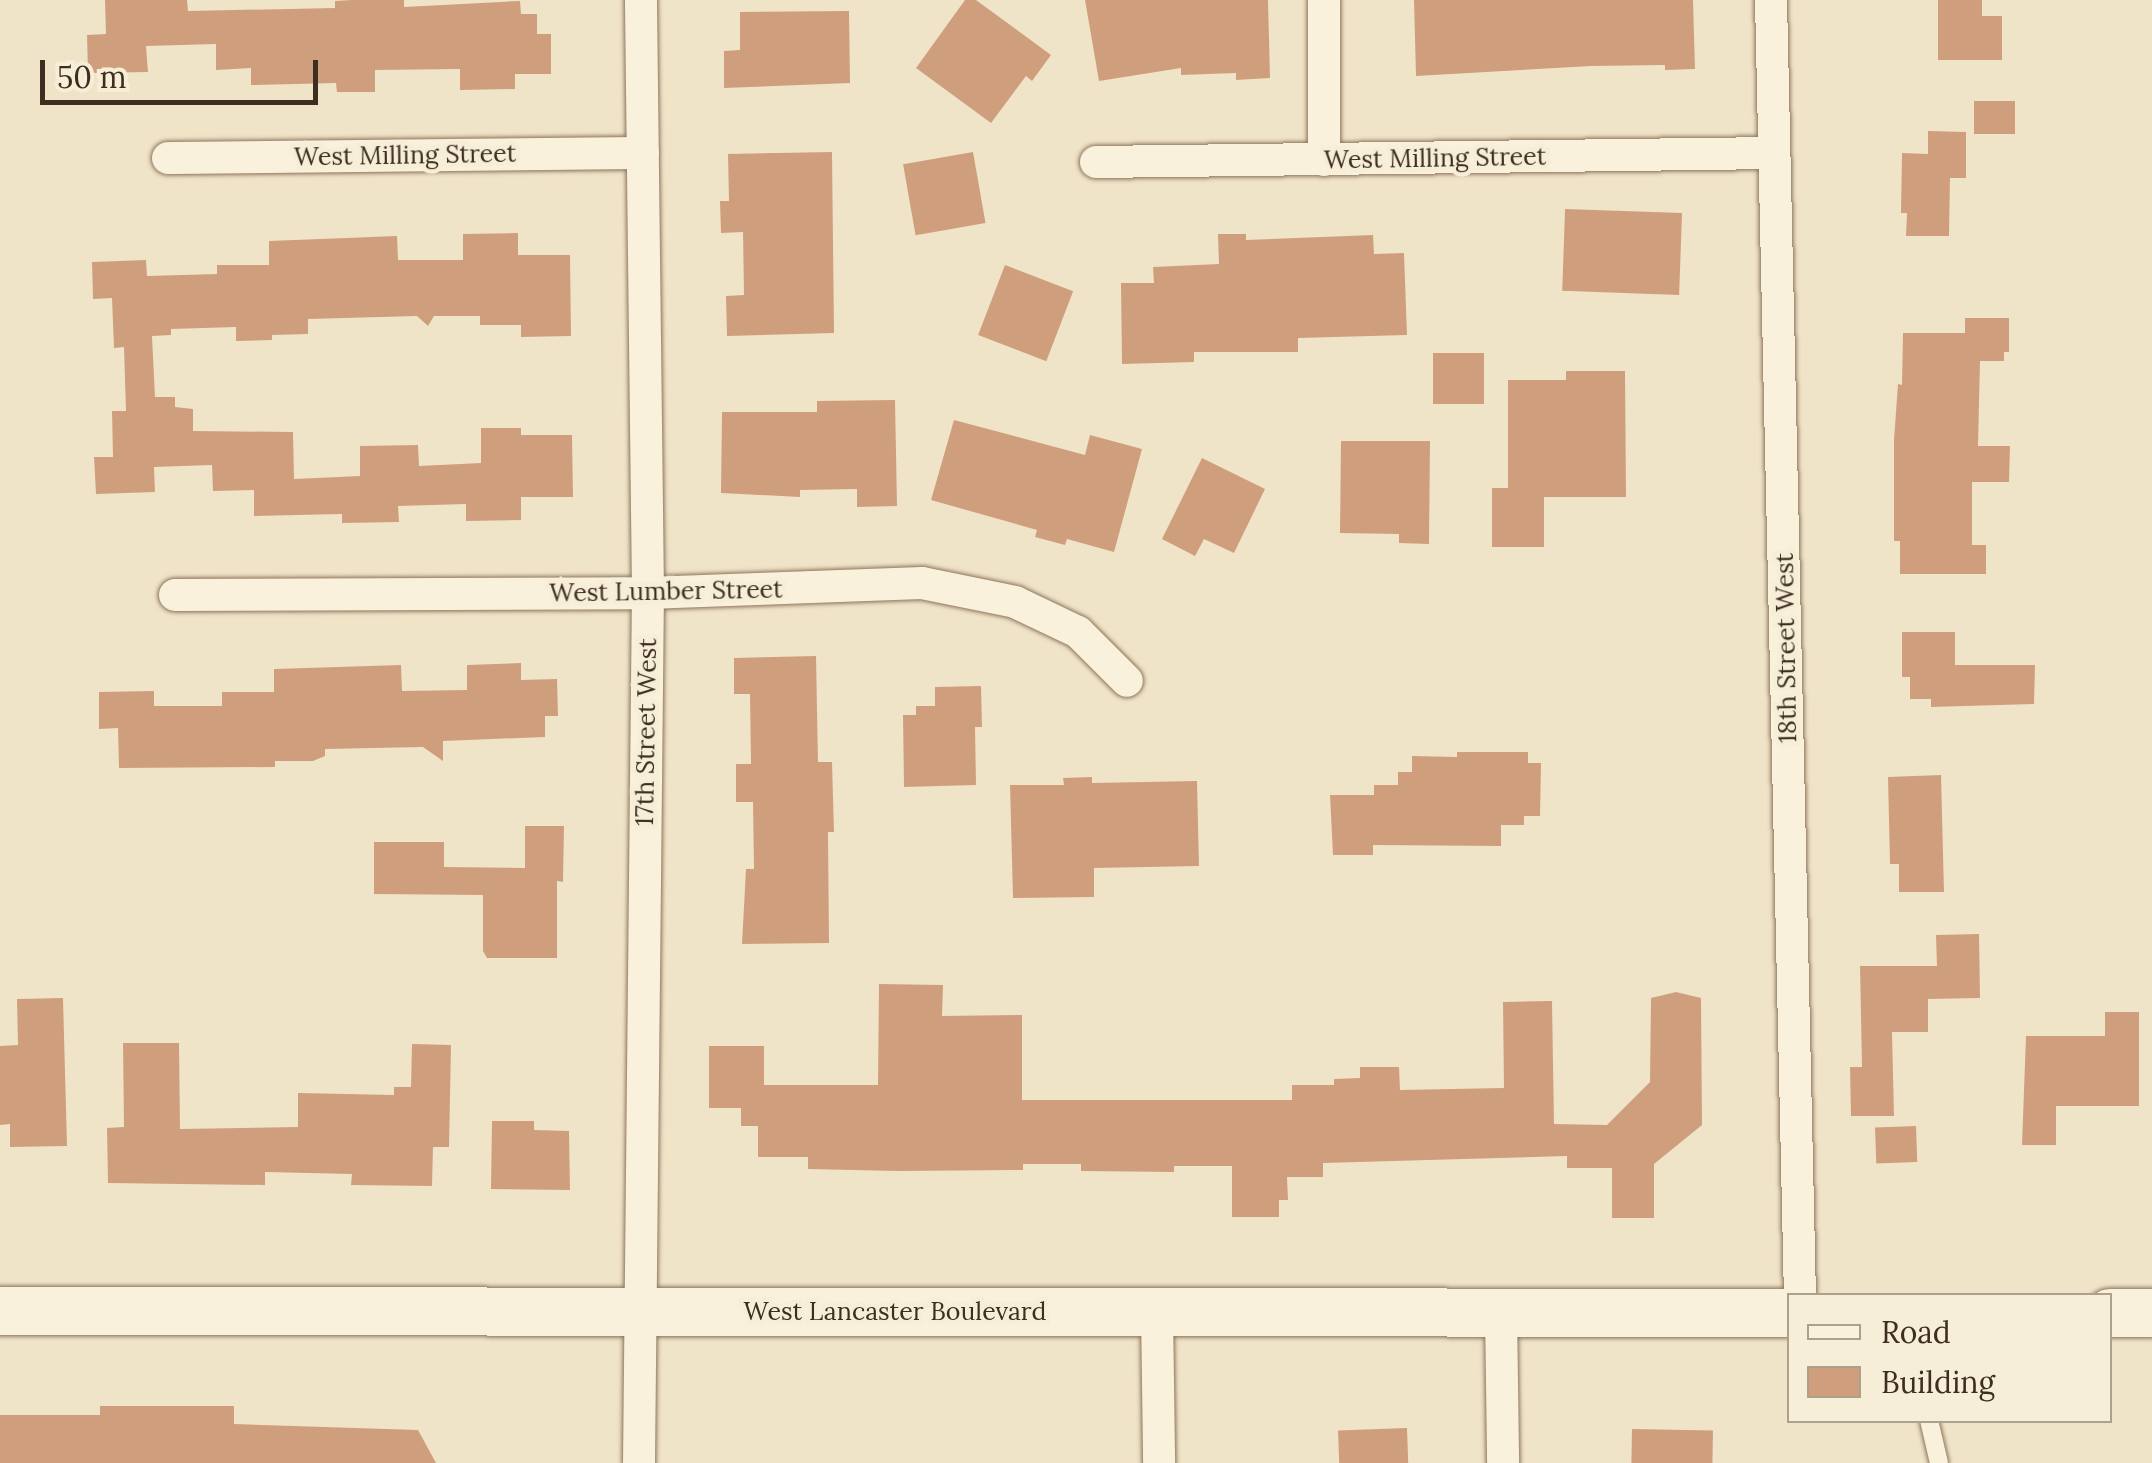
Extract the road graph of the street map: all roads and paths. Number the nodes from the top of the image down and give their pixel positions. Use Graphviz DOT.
graph roads {
  1 [pos="642,0"];
  2 [pos="1324,0"];
  3 [pos="1771,0"];
  4 [pos="643,153"];
  5 [pos="1774,153"];
  6 [pos="168,158"];
  7 [pos="1324,160"];
  8 [pos="1096,162"];
  9 [pos="648,593"];
  10 [pos="175,595"];
  11 [pos="1127,681"];
  12 [pos="1800,1293"];
  13 [pos="1157,1310"];
  14 [pos="0,1311"];
  15 [pos="1501,1311"];
  16 [pos="637,1312"];
  17 [pos="1787,1313"];
  18 [pos="2112,1313"];
  19 [pos="2152,1313"];
  20 [pos="1930,1423"];
  21 [pos="638,1463"];
  22 [pos="1158,1463"];
  23 [pos="1502,1463"];
  24 [pos="1939,1463"];
  1 -- 4 [label="street, 17th Street West"];
  2 -- 7 [label="street"];
  3 -- 5 [label="street, 18th Street West"];
  4 -- 6 [label="street, West Milling Street"];
  4 -- 9 [label="street, 17th Street West"];
  5 -- 7 [label="street, West Milling Street"];
  5 -- 12 [label="street, 18th Street West"];
  7 -- 8 [label="street, West Milling Street"];
  9 -- 10 [label="street, West Lumber Street"];
  9 -- 11 [label="street, West Lumber Street"];
  9 -- 16 [label="street, 17th Street West"];
  13 -- 15 [label="street, West Lancaster Boulevard"];
  13 -- 16 [label="street, West Lancaster Boulevard"];
  13 -- 22 [label="street"];
  14 -- 16 [label="street, West Lancaster Boulevard"];
  15 -- 17 [label="street, West Lancaster Boulevard"];
  15 -- 23 [label="street"];
  16 -- 21 [label="street, 17th Street West"];
  18 -- 19 [label="street"];
  20 -- 24 [label="lane"];
}
